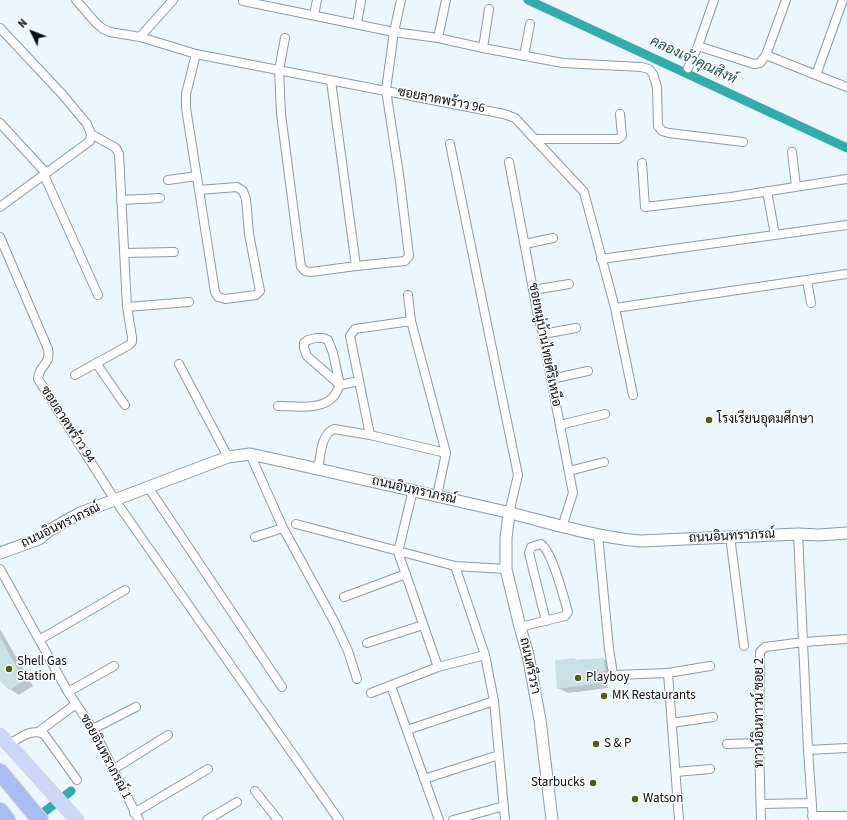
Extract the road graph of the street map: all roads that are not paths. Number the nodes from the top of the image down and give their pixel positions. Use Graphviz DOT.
graph roads {
  1 [pos="173,0"];
  2 [pos="317,0"];
  3 [pos="360,0"];
  4 [pos="401,0"];
  5 [pos="446,0"];
  6 [pos="714,0"];
  7 [pos="786,0"];
  8 [pos="843,0"];
  9 [pos="79,1"];
  10 [pos="243,1"];
  11 [pos="274,4"];
  12 [pos="489,9"];
  13 [pos="314,15"];
  14 [pos="356,24"];
  15 [pos="530,24"];
  16 [pos="0,28"];
  17 [pos="394,32"];
  18 [pos="140,37"];
  19 [pos="285,38"];
  20 [pos="438,38"];
  21 [pos="698,46"];
  22 [pos="483,48"];
  23 [pos="196,54"];
  24 [pos="524,56"];
  25 [pos="766,56"];
  26 [pos="688,68"];
  27 [pos="278,70"];
  28 [pos="816,75"];
  29 [pos="331,81"];
  30 [pos="847,87"];
  31 [pos="386,90"];
  32 [pos="620,114"];
  33 [pos="0,123"];
  34 [pos="91,134"];
  35 [pos="536,139"];
  36 [pos="743,142"];
  37 [pos="450,144"];
  38 [pos="792,152"];
  39 [pos="509,162"];
  40 [pos="642,163"];
  41 [pos="45,174"];
  42 [pos="197,176"];
  43 [pos="847,179"];
  44 [pos="168,180"];
  45 [pos="796,186"];
  46 [pos="199,190"];
  47 [pos="767,191"];
  48 [pos="160,198"];
  49 [pos="121,200"];
  50 [pos="0,207"];
  51 [pos="847,225"];
  52 [pos="775,235"];
  53 [pos="0,237"];
  54 [pos="553,238"];
  55 [pos="525,244"];
  56 [pos="174,252"];
  57 [pos="124,253"];
  58 [pos="601,259"];
  59 [pos="356,266"];
  60 [pos="847,274"];
  61 [pos="807,280"];
  62 [pos="569,284"];
  63 [pos="533,290"];
  64 [pos="98,295"];
  65 [pos="408,295"];
  66 [pos="189,302"];
  67 [pos="811,303"];
  68 [pos="127,307"];
  69 [pos="615,308"];
  70 [pos="411,321"];
  71 [pos="576,328"];
  72 [pos="543,334"];
  73 [pos="96,363"];
  74 [pos="179,364"];
  75 [pos="588,371"];
  76 [pos="75,375"];
  77 [pos="551,379"];
  78 [pos="359,381"];
  79 [pos="340,385"];
  80 [pos="633,395"];
  81 [pos="125,405"];
  82 [pos="278,406"];
  83 [pos="605,414"];
  84 [pos="560,424"];
  85 [pos="370,435"];
  86 [pos="446,453"];
  87 [pos="250,454"];
  88 [pos="228,457"];
  89 [pos="604,462"];
  90 [pos="318,468"];
  91 [pos="568,471"];
  92 [pos="148,488"];
  93 [pos="413,490"];
  94 [pos="437,496"];
  95 [pos="115,500"];
  96 [pos="509,513"];
  97 [pos="296,524"];
  98 [pos="562,527"];
  99 [pos="283,528"];
  100 [pos="798,534"];
  101 [pos="847,534"];
  102 [pos="598,535"];
  103 [pos="730,536"];
  104 [pos="255,537"];
  105 [pos="398,552"];
  106 [pos="0,553"];
  107 [pos="454,566"];
  108 [pos="0,569"];
  109 [pos="506,569"];
  110 [pos="406,574"];
  111 [pos="125,590"];
  112 [pos="344,597"];
  113 [pos="546,621"];
  114 [pos="423,625"];
  115 [pos="520,627"];
  116 [pos="847,639"];
  117 [pos="39,640"];
  118 [pos="804,642"];
  119 [pos="367,643"];
  120 [pos="744,646"];
  121 [pos="485,655"];
  122 [pos="114,666"];
  123 [pos="710,666"];
  124 [pos="438,667"];
  125 [pos="668,673"];
  126 [pos="357,679"];
  127 [pos="391,686"];
  128 [pos="282,687"];
  129 [pos="68,692"];
  130 [pos="371,693"];
  131 [pos="494,701"];
  132 [pos="76,704"];
  133 [pos="136,707"];
  134 [pos="713,717"];
  135 [pos="672,723"];
  136 [pos="93,729"];
  137 [pos="407,730"];
  138 [pos="38,732"];
  139 [pos="168,735"];
  140 [pos="4,739"];
  141 [pos="759,743"];
  142 [pos="727,744"];
  143 [pos="847,748"];
  144 [pos="808,750"];
  145 [pos="498,755"];
  146 [pos="114,769"];
  147 [pos="208,769"];
  148 [pos="710,769"];
  149 [pos="0,772"];
  150 [pos="676,772"];
  151 [pos="76,780"];
  152 [pos="424,780"];
  153 [pos="255,791"];
  154 [pos="237,802"];
  155 [pos="812,803"];
  156 [pos="761,804"];
  157 [pos="504,806"];
  158 [pos="0,811"];
  159 [pos="136,816"];
  160 [pos="847,816"];
  161 [pos="813,818"];
  162 [pos="7,820"];
  163 [pos="40,820"];
  164 [pos="77,820"];
  165 [pos="206,820"];
  166 [pos="278,820"];
  167 [pos="339,820"];
  168 [pos="439,820"];
  169 [pos="454,820"];
  170 [pos="505,820"];
  171 [pos="552,820"];
  172 [pos="679,820"];
  173 [pos="761,820"];
  1 -- 18 [label="street"];
  2 -- 13 [label="street"];
  3 -- 14 [label="street"];
  4 -- 17 [label="street"];
  5 -- 20 [label="street"];
  6 -- 21 [label="street"];
  7 -- 25 [label="street"];
  8 -- 28 [label="street"];
  9 -- 18 [label="street, ซอยลาดพร้าว 96"];
  10 -- 11 [label="street"];
  11 -- 13 [label="street"];
  12 -- 22 [label="street"];
  13 -- 14 [label="street"];
  14 -- 17 [label="street"];
  15 -- 24 [label="street"];
  16 -- 34 [label="street"];
  17 -- 20 [label="street"];
  17 -- 31 [label="street"];
  18 -- 23 [label="street, ซอยลาดพร้าว 96"];
  19 -- 27 [label="street"];
  20 -- 22 [label="street"];
  21 -- 25 [label="street"];
  21 -- 26 [label="street"];
  22 -- 24 [label="street"];
  23 -- 27 [label="street, ซอยลาดพร้าว 96"];
  23 -- 42 [label="street"];
  24 -- 36 [label="street"];
  25 -- 28 [label="street"];
  27 -- 29 [label="street, ซอยลาดพร้าว 96"];
  27 -- 59 [label="street"];
  28 -- 30 [label="street"];
  29 -- 31 [label="street, ซอยลาดพร้าว 96"];
  29 -- 59 [label="street"];
  31 -- 35 [label="street, ซอยลาดพร้าว 96"];
  31 -- 59 [label="street"];
  32 -- 35 [label="street"];
  33 -- 41 [label="street"];
  34 -- 41 [label="street"];
  34 -- 49 [label="street"];
  35 -- 58 [label="street, ซอยลาดพร้าว 96"];
  37 -- 96 [label="street"];
  38 -- 45 [label="street"];
  39 -- 55 [label="street, ซอยหมู่บ้านไทยศิริเหนือ"];
  40 -- 47 [label="street"];
  41 -- 50 [label="street"];
  41 -- 64 [label="street"];
  42 -- 44 [label="street"];
  42 -- 46 [label="street"];
  43 -- 45 [label="street"];
  45 -- 47 [label="street"];
  46 -- 46 [label="street"];
  47 -- 52 [label="street"];
  48 -- 49 [label="street"];
  49 -- 57 [label="street"];
  51 -- 52 [label="street"];
  52 -- 58 [label="street"];
  53 -- 95 [label="street, ซอยลาดพร้าว 94"];
  54 -- 55 [label="street"];
  55 -- 63 [label="street, ซอยหมู่บ้านไทยศิริเหนือ"];
  56 -- 57 [label="street"];
  57 -- 68 [label="street"];
  58 -- 69 [label="street, ซอยลาดพร้าว 96"];
  60 -- 61 [label="street"];
  61 -- 67 [label="street"];
  61 -- 69 [label="street"];
  62 -- 63 [label="street"];
  63 -- 72 [label="street, ซอยหมู่บ้านไทยศิริเหนือ"];
  65 -- 70 [label="street"];
  66 -- 68 [label="street"];
  68 -- 73 [label="street"];
  69 -- 80 [label="street, ซอยลาดพร้าว 96"];
  70 -- 78 [label="street"];
  70 -- 86 [label="street"];
  71 -- 72 [label="street"];
  72 -- 77 [label="street, ซอยหมู่บ้านไทยศิริเหนือ"];
  73 -- 76 [label="street"];
  73 -- 81 [label="street"];
  74 -- 88 [label="street"];
  75 -- 77 [label="street"];
  77 -- 84 [label="street, ซอยหมู่บ้านไทยศิริเหนือ"];
  78 -- 79 [label="street"];
  78 -- 85 [label="street"];
  79 -- 79 [label="street"];
  79 -- 82 [label="street"];
  83 -- 84 [label="street"];
  84 -- 91 [label="street, ซอยหมู่บ้านไทยศิริเหนือ"];
  85 -- 86 [label="street"];
  85 -- 90 [label="street"];
  86 -- 94 [label="street"];
  87 -- 88 [label="street, ถนนอินทราภรณ์"];
  87 -- 90 [label="street, ถนนอินทราภรณ์"];
  87 -- 99 [label="street"];
  88 -- 92 [label="street, ถนนอินทราภรณ์"];
  89 -- 91 [label="street"];
  90 -- 93 [label="street, ถนนอินทราภรณ์"];
  91 -- 98 [label="street, ซอยหมู่บ้านไทยศิริเหนือ"];
  92 -- 95 [label="street, ถนนอินทราภรณ์"];
  92 -- 128 [label="street"];
  93 -- 94 [label="street, ถนนอินทราภรณ์"];
  93 -- 105 [label="street"];
  94 -- 96 [label="street, ถนนอินทราภรณ์"];
  95 -- 106 [label="street, ถนนอินทราภรณ์"];
  95 -- 167 [label="street"];
  96 -- 98 [label="street, ถนนอินทราภรณ์"];
  96 -- 109 [label="street, ถนนศรีวรา"];
  97 -- 105 [label="street"];
  98 -- 102 [label="street, ถนนอินทราภรณ์"];
  99 -- 104 [label="street"];
  99 -- 126 [label="street"];
  100 -- 101 [label="street, ถนนอินทราภรณ์"];
  100 -- 103 [label="street, ถนนอินทราภรณ์"];
  100 -- 118 [label="street"];
  102 -- 103 [label="street, ถนนอินทราภรณ์"];
  102 -- 125 [label="street"];
  103 -- 120 [label="street"];
  105 -- 107 [label="street"];
  105 -- 110 [label="street"];
  107 -- 109 [label="street"];
  107 -- 121 [label="street"];
  108 -- 117 [label="street, ซอยอินทราภรณ์ 1"];
  109 -- 115 [label="street, ถนนศรีวรา"];
  110 -- 112 [label="street"];
  110 -- 114 [label="street"];
  111 -- 117 [label="street"];
  113 -- 113 [label="street"];
  113 -- 115 [label="street"];
  114 -- 119 [label="street"];
  114 -- 124 [label="street"];
  115 -- 171 [label="street, ถนนศรีวรา"];
  116 -- 118 [label="street, ทาวน์อินทาวน์ ซอย 2"];
  117 -- 129 [label="street, ซอยอินทราภรณ์ 1"];
  118 -- 141 [label="street, ทาวน์อินทาวน์ ซอย 2"];
  118 -- 144 [label="street"];
  121 -- 124 [label="street"];
  121 -- 131 [label="street"];
  122 -- 129 [label="street"];
  123 -- 125 [label="street"];
  124 -- 127 [label="street"];
  125 -- 135 [label="street"];
  127 -- 130 [label="street"];
  127 -- 137 [label="street"];
  129 -- 132 [label="street, ซอยอินทราภรณ์ 1"];
  131 -- 137 [label="street"];
  131 -- 145 [label="street"];
  132 -- 136 [label="street, ซอยอินทราภรณ์ 1"];
  132 -- 138 [label="street"];
  133 -- 136 [label="street"];
  134 -- 135 [label="street"];
  135 -- 150 [label="street"];
  136 -- 146 [label="street, ซอยอินทราภรณ์ 1"];
  137 -- 152 [label="street"];
  138 -- 140 [label="street"];
  138 -- 151 [label="street"];
  139 -- 146 [label="street"];
  140 -- 164 [label="main road"];
  141 -- 142 [label="street"];
  141 -- 156 [label="street, ทาวน์อินทาวน์ ซอย 2"];
  143 -- 144 [label="street"];
  144 -- 155 [label="street"];
  145 -- 152 [label="street"];
  145 -- 157 [label="street"];
  146 -- 159 [label="street, ซอยอินทราภรณ์ 1"];
  147 -- 159 [label="street"];
  148 -- 150 [label="street"];
  149 -- 163 [label="highway"];
  150 -- 172 [label="street"];
  152 -- 168 [label="street"];
  153 -- 166 [label="street"];
  154 -- 165 [label="street"];
  155 -- 156 [label="street"];
  155 -- 161 [label="street"];
  156 -- 173 [label="street, ทาวน์อินทาวน์ ซอย 2"];
  157 -- 169 [label="street"];
  157 -- 170 [label="street"];
  158 -- 162 [label="highway"];
  160 -- 161 [label="street"];
}
